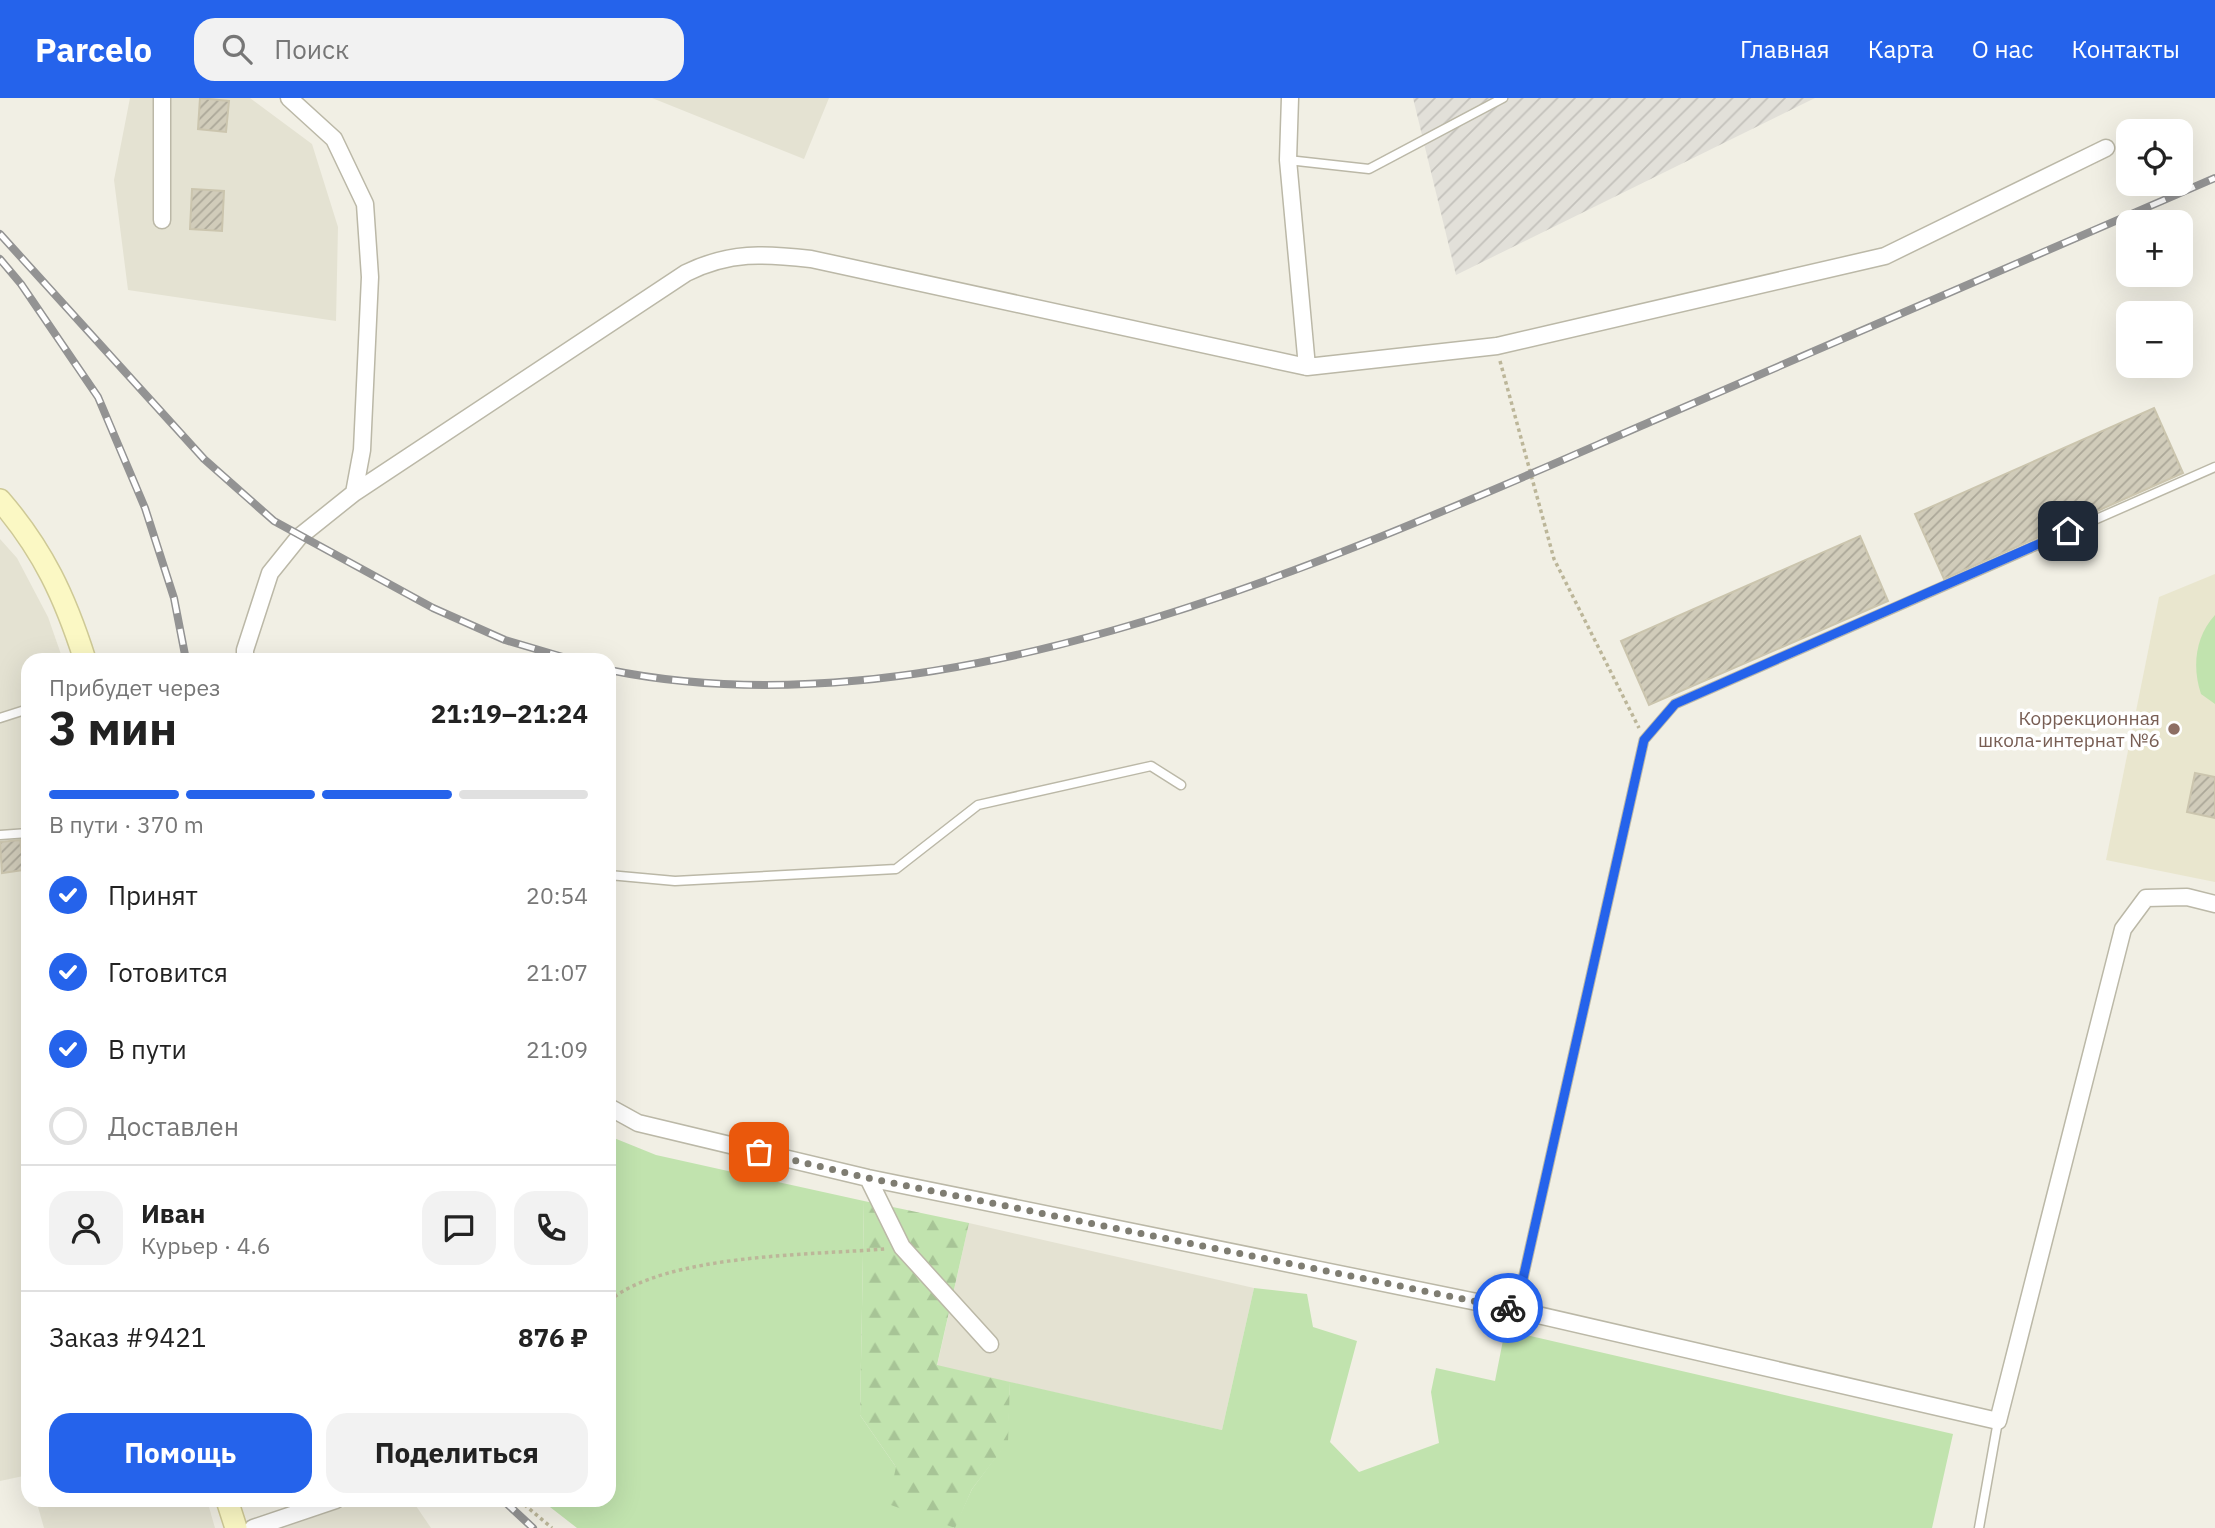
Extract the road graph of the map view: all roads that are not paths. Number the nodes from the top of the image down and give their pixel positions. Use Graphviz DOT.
graph roads {
  1 [pos="162,98"];
  2 [pos="289,98"];
  3 [pos="1290,98"];
  4 [pos="1503,98"];
  5 [pos="2106,148"];
  6 [pos="1288,160"];
  7 [pos="162,220"];
  8 [pos="1307,367"];
  9 [pos="2215,467"];
  10 [pos="354,493"];
  11 [pos="0,500"];
  12 [pos="83,653"];
  13 [pos="245,653"];
  14 [pos="21,711"];
  15 [pos="0,718"];
  16 [pos="1181,785"];
  17 [pos="21,834"];
  18 [pos="0,835"];
  19 [pos="616,876"];
  20 [pos="2215,904"];
  21 [pos="616,1111"];
  22 [pos="868,1178"];
  23 [pos="1516,1310"];
  24 [pos="990,1344"];
  25 [pos="1998,1421"];
  26 [pos="229,1507"];
  27 [pos="316,1507"];
  28 [pos="236,1528"];
  29 [pos="253,1528"];
  30 [pos="1979,1528"];
  1 -- 7 [label="street"];
  2 -- 10 [label="street"];
  3 -- 6 [label="street"];
  4 -- 6 [label="lane"];
  5 -- 8 [label="street"];
  6 -- 8 [label="street"];
  8 -- 10 [label="street"];
  9 -- 23 [label="lane"];
  10 -- 13 [label="street"];
  11 -- 12 [label="main road"];
  14 -- 15 [label="lane"];
  16 -- 19 [label="lane"];
  17 -- 18 [label="lane"];
  20 -- 25 [label="street"];
  21 -- 22 [label="street"];
  22 -- 23 [label="street"];
  22 -- 24 [label="street"];
  23 -- 25 [label="street"];
  25 -- 30 [label="lane"];
  26 -- 28 [label="main road"];
  27 -- 29 [label="street"];
}
